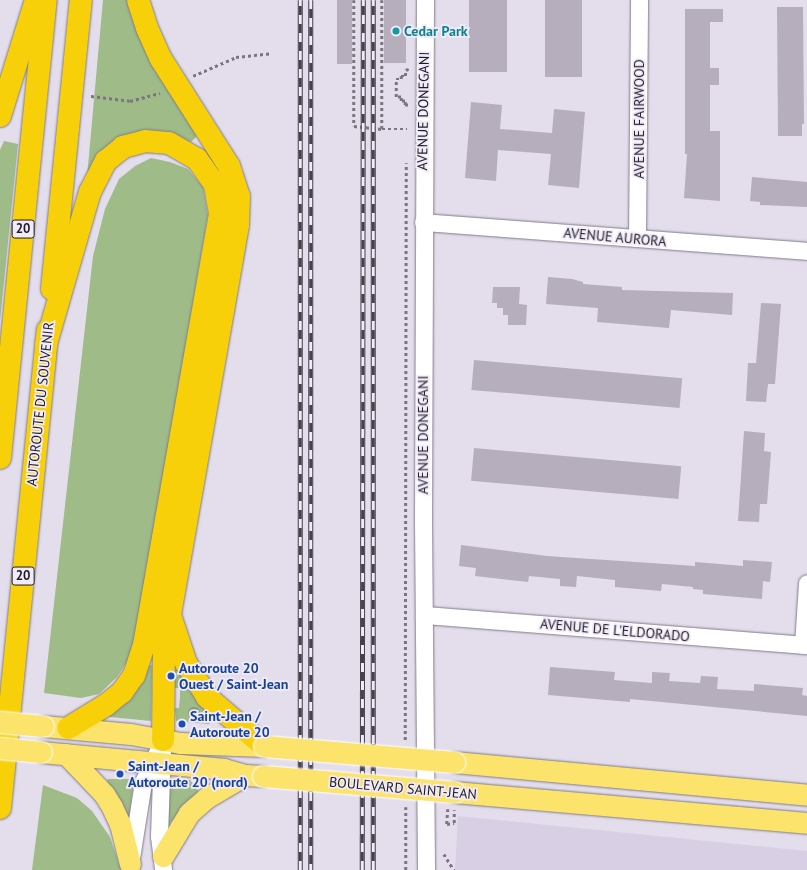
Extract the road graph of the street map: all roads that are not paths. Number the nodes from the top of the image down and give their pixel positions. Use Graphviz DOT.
graph roads {
  1 [pos="36,0"];
  2 [pos="46,0"];
  3 [pos="81,0"];
  4 [pos="138,0"];
  5 [pos="425,0"];
  6 [pos="639,0"];
  7 [pos="0,116"];
  8 [pos="423,222"];
  9 [pos="637,238"];
  10 [pos="807,251"];
  11 [pos="46,344"];
  12 [pos="0,458"];
  13 [pos="807,584"];
  14 [pos="424,615"];
  15 [pos="170,617"];
  16 [pos="805,645"];
  17 [pos="0,722"];
  18 [pos="68,728"];
  19 [pos="163,740"];
  20 [pos="264,746"];
  21 [pos="0,748"];
  22 [pos="66,754"];
  23 [pos="156,764"];
  24 [pos="254,776"];
  25 [pos="807,795"];
  26 [pos="0,808"];
  27 [pos="807,823"];
  28 [pos="163,863"];
  29 [pos="130,867"];
  30 [pos="426,870"];
  1 -- 7 [label="highway"];
  2 -- 12 [label="highway, 20"];
  3 -- 11 [label="highway, AUTOROUTE DU SOUVENIR / 20"];
  4 -- 15 [label="highway"];
  5 -- 8 [label="street, AVENUE DONEGANI"];
  6 -- 9 [label="street, AVENUE FAIRWOOD"];
  8 -- 9 [label="street, AVENUE AURORA"];
  8 -- 14 [label="street, AVENUE DONEGANI"];
  9 -- 10 [label="street, AVENUE AURORA"];
  11 -- 18 [label="highway"];
  11 -- 26 [label="highway, AUTOROUTE DU SOUVENIR / 20"];
  13 -- 16 [label="street"];
  14 -- 16 [label="street, AVENUE DE L'ELDORADO"];
  14 -- 30 [label="street, AVENUE DONEGANI"];
  15 -- 19 [label="highway"];
  15 -- 20 [label="highway"];
  17 -- 18 [label="main road, bridge"];
  18 -- 19 [label="main road"];
  19 -- 20 [label="main road"];
  19 -- 23 [label="street"];
  20 -- 25 [label="main road, bridge"];
  21 -- 22 [label="main road, BOULEVARD SAINT-JEAN, bridge"];
  22 -- 23 [label="main road, BOULEVARD SAINT-JEAN"];
  22 -- 29 [label="main road"];
  23 -- 24 [label="main road, BOULEVARD SAINT-JEAN"];
  23 -- 28 [label="street"];
  23 -- 29 [label="street"];
  24 -- 27 [label="main road, BOULEVARD SAINT-JEAN, bridge"];
  24 -- 28 [label="main road"];
}
